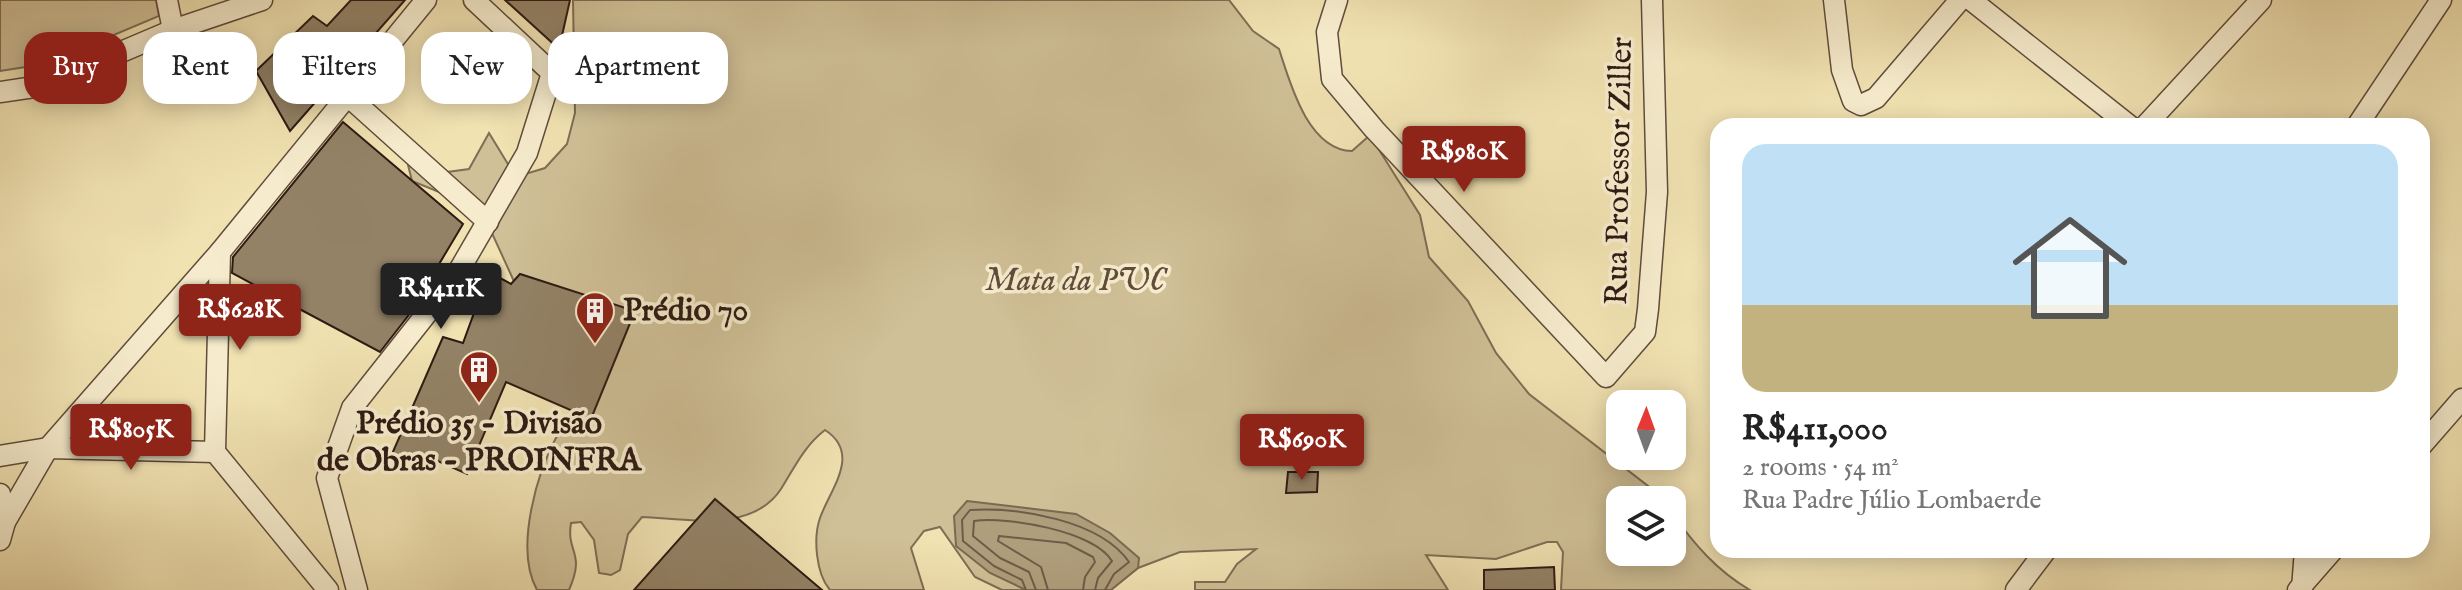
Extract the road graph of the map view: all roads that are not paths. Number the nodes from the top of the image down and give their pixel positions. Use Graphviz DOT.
graph roads {
  1 [pos="167,0"];
  2 [pos="262,0"];
  3 [pos="426,0"];
  4 [pos="474,0"];
  5 [pos="1337,0"];
  6 [pos="1652,0"];
  7 [pos="1834,0"];
  8 [pos="1960,0"];
  9 [pos="1971,0"];
  10 [pos="2261,0"];
  11 [pos="2441,0"];
  12 [pos="173,30"];
  13 [pos="401,32"];
  14 [pos="0,92"];
  15 [pos="343,104"];
  16 [pos="357,104"];
  17 [pos="2120,118"];
  18 [pos="2152,118"];
  19 [pos="2362,118"];
  20 [pos="488,222"];
  21 [pos="220,252"];
  22 [pos="2462,399"];
  23 [pos="2430,436"];
  24 [pos="48,448"];
  25 [pos="215,452"];
  26 [pos="0,456"];
  27 [pos="0,494"];
  28 [pos="3,531"];
  29 [pos="2040,558"];
  30 [pos="2304,558"];
  31 [pos="2326,558"];
  32 [pos="2300,589"];
  33 [pos="328,590"];
  34 [pos="357,590"];
  35 [pos="2016,590"];
  1 -- 12 [label="street"];
  2 -- 12 [label="street"];
  3 -- 13 [label="street"];
  4 -- 20 [label="street"];
  5 -- 6 [label="street, Rua Professor Ziller"];
  7 -- 8 [label="street"];
  9 -- 17 [label="street"];
  10 -- 18 [label="street"];
  11 -- 19 [label="street"];
  12 -- 14 [label="street"];
  15 -- 21 [label="street"];
  16 -- 20 [label="street"];
  20 -- 34 [label="street"];
  21 -- 24 [label="street"];
  21 -- 25 [label="street"];
  22 -- 23 [label="street"];
  24 -- 25 [label="street"];
  24 -- 26 [label="street"];
  24 -- 28 [label="street"];
  25 -- 33 [label="street"];
  27 -- 28 [label="street"];
  29 -- 35 [label="street"];
  30 -- 32 [label="street"];
  31 -- 32 [label="street"];
}
